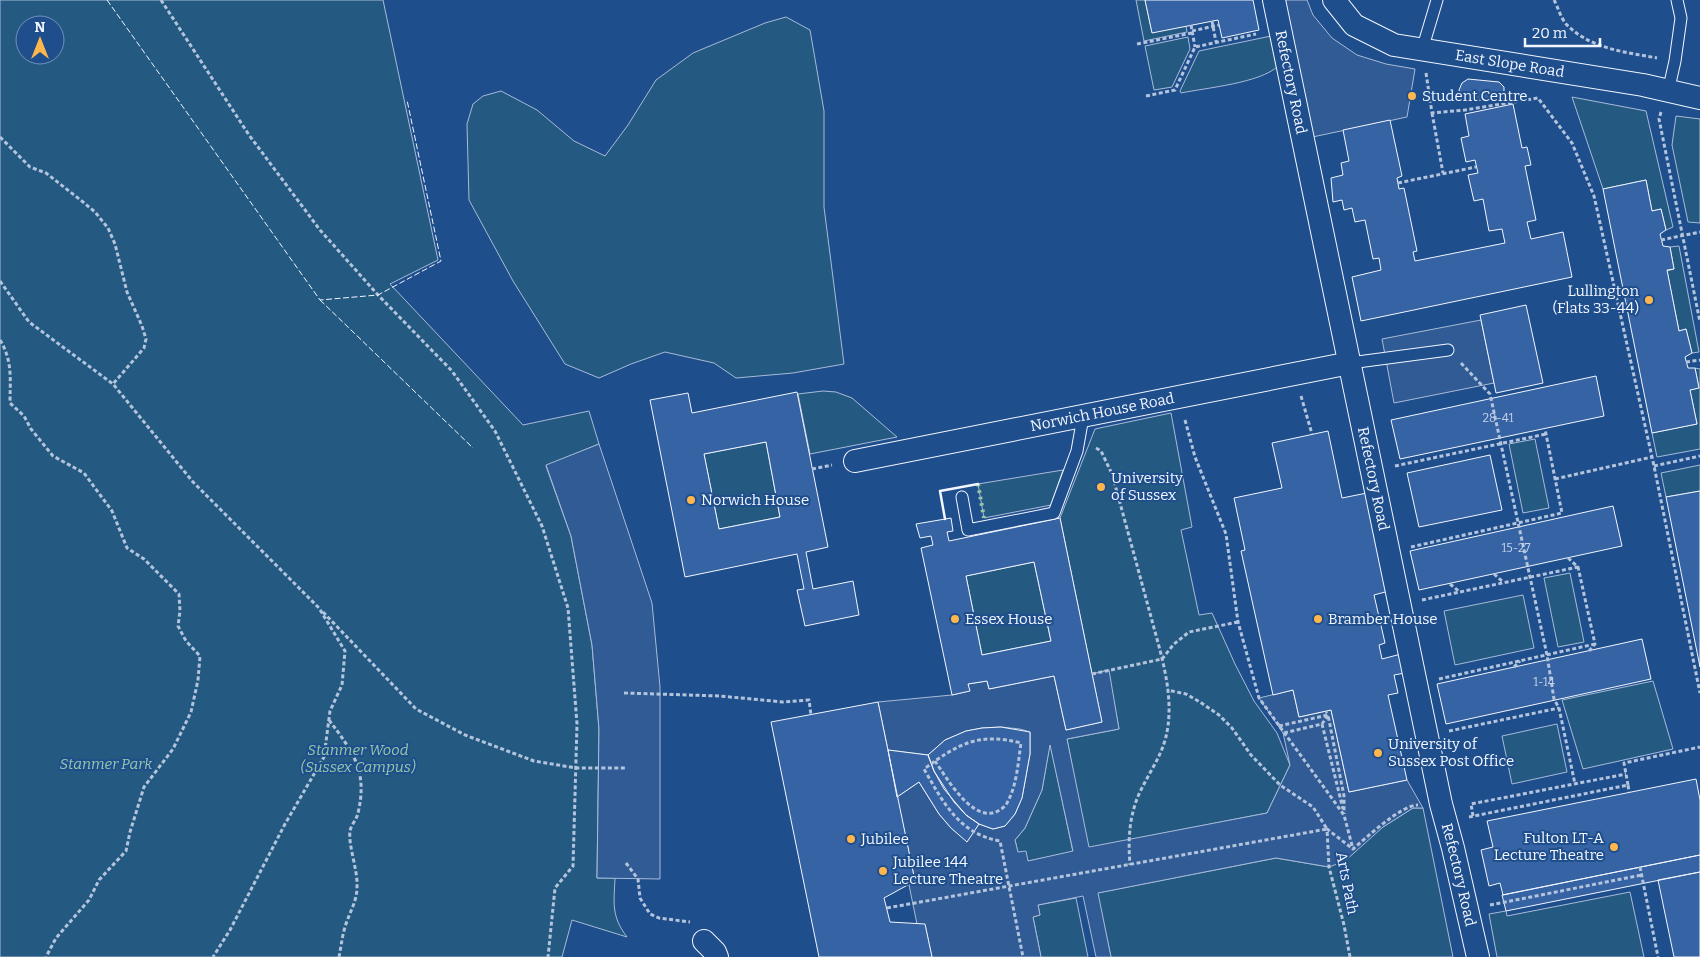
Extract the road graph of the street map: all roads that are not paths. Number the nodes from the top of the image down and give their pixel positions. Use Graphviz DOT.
graph roads {
  1 [pos="1274,0"];
  2 [pos="1334,0"];
  3 [pos="1437,0"];
  4 [pos="1677,0"];
  5 [pos="1422,50"];
  6 [pos="1668,92"];
  7 [pos="1700,98"];
  8 [pos="1448,350"];
  9 [pos="1350,363"];
  10 [pos="1083,417"];
  11 [pos="846,463"];
  12 [pos="962,497"];
  13 [pos="1478,957"];
  1 -- 9 [label="street, Refectory Road"];
  2 -- 5 [label="street, East Slope Road"];
  3 -- 5 [label="lane"];
  4 -- 6 [label="lane"];
  5 -- 6 [label="street, East Slope Road"];
  6 -- 7 [label="street, East Slope Road"];
  8 -- 9 [label="lane"];
  9 -- 10 [label="street, Norwich House Road"];
  9 -- 13 [label="street, Refectory Road"];
  10 -- 11 [label="street, Norwich House Road"];
  10 -- 12 [label="lane"];
}
